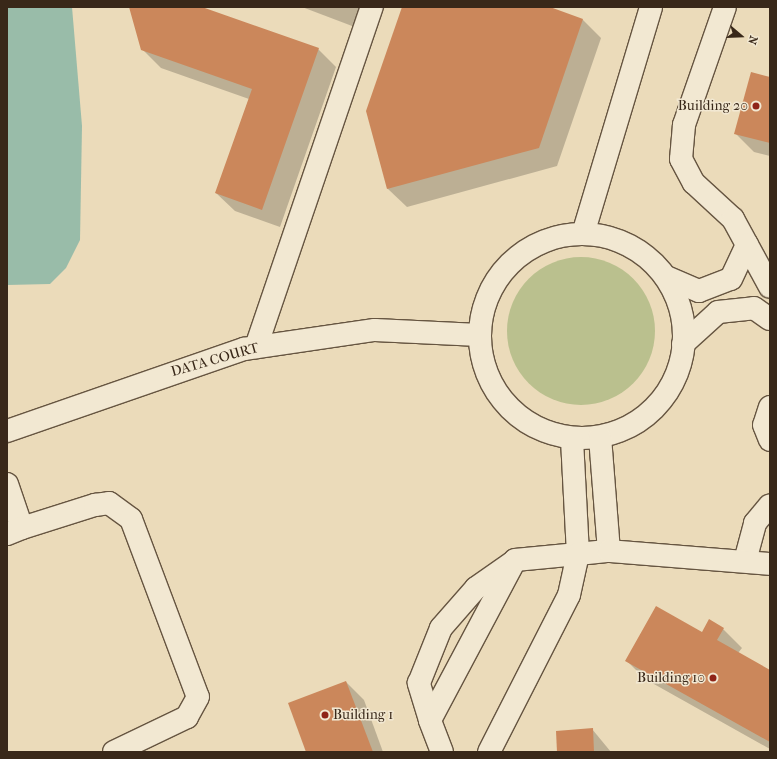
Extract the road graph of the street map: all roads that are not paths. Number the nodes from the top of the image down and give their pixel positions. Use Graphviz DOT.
graph roads {
  1 [pos="372,7"];
  2 [pos="651,7"];
  3 [pos="725,7"];
  4 [pos="583,234"];
  5 [pos="747,246"];
  6 [pos="666,277"];
  7 [pos="770,287"];
  8 [pos="770,319"];
  9 [pos="479,334"];
  10 [pos="683,344"];
  11 [pos="256,347"];
  12 [pos="770,407"];
  13 [pos="7,431"];
  14 [pos="600,437"];
  15 [pos="572,438"];
  16 [pos="770,440"];
  17 [pos="7,484"];
  18 [pos="605,493"];
  19 [pos="575,497"];
  20 [pos="770,506"];
  21 [pos="14,531"];
  22 [pos="609,551"];
  23 [pos="578,554"];
  24 [pos="515,560"];
  25 [pos="745,561"];
  26 [pos="770,564"];
  27 [pos="430,720"];
  28 [pos="114,752"];
  29 [pos="442,752"];
  30 [pos="489,752"];
  1 -- 11 [label="street"];
  2 -- 4 [label="street"];
  3 -- 5 [label="street"];
  4 -- 6 [label="street"];
  4 -- 9 [label="street"];
  5 -- 6 [label="street"];
  5 -- 7 [label="street"];
  6 -- 10 [label="street"];
  8 -- 10 [label="street"];
  9 -- 11 [label="street, DATA COURT"];
  9 -- 15 [label="street"];
  10 -- 14 [label="street"];
  11 -- 13 [label="street, DATA COURT"];
  12 -- 16 [label="street"];
  14 -- 15 [label="street"];
  14 -- 18 [label="street"];
  15 -- 19 [label="street"];
  17 -- 21 [label="street"];
  18 -- 19 [label="street"];
  18 -- 22 [label="street"];
  19 -- 23 [label="street"];
  20 -- 25 [label="street"];
  21 -- 28 [label="street"];
  22 -- 23 [label="street"];
  22 -- 25 [label="street"];
  23 -- 24 [label="street"];
  23 -- 30 [label="street"];
  24 -- 27 [label="street"];
  24 -- 27 [label="street"];
  25 -- 26 [label="street"];
  27 -- 29 [label="street"];
}
